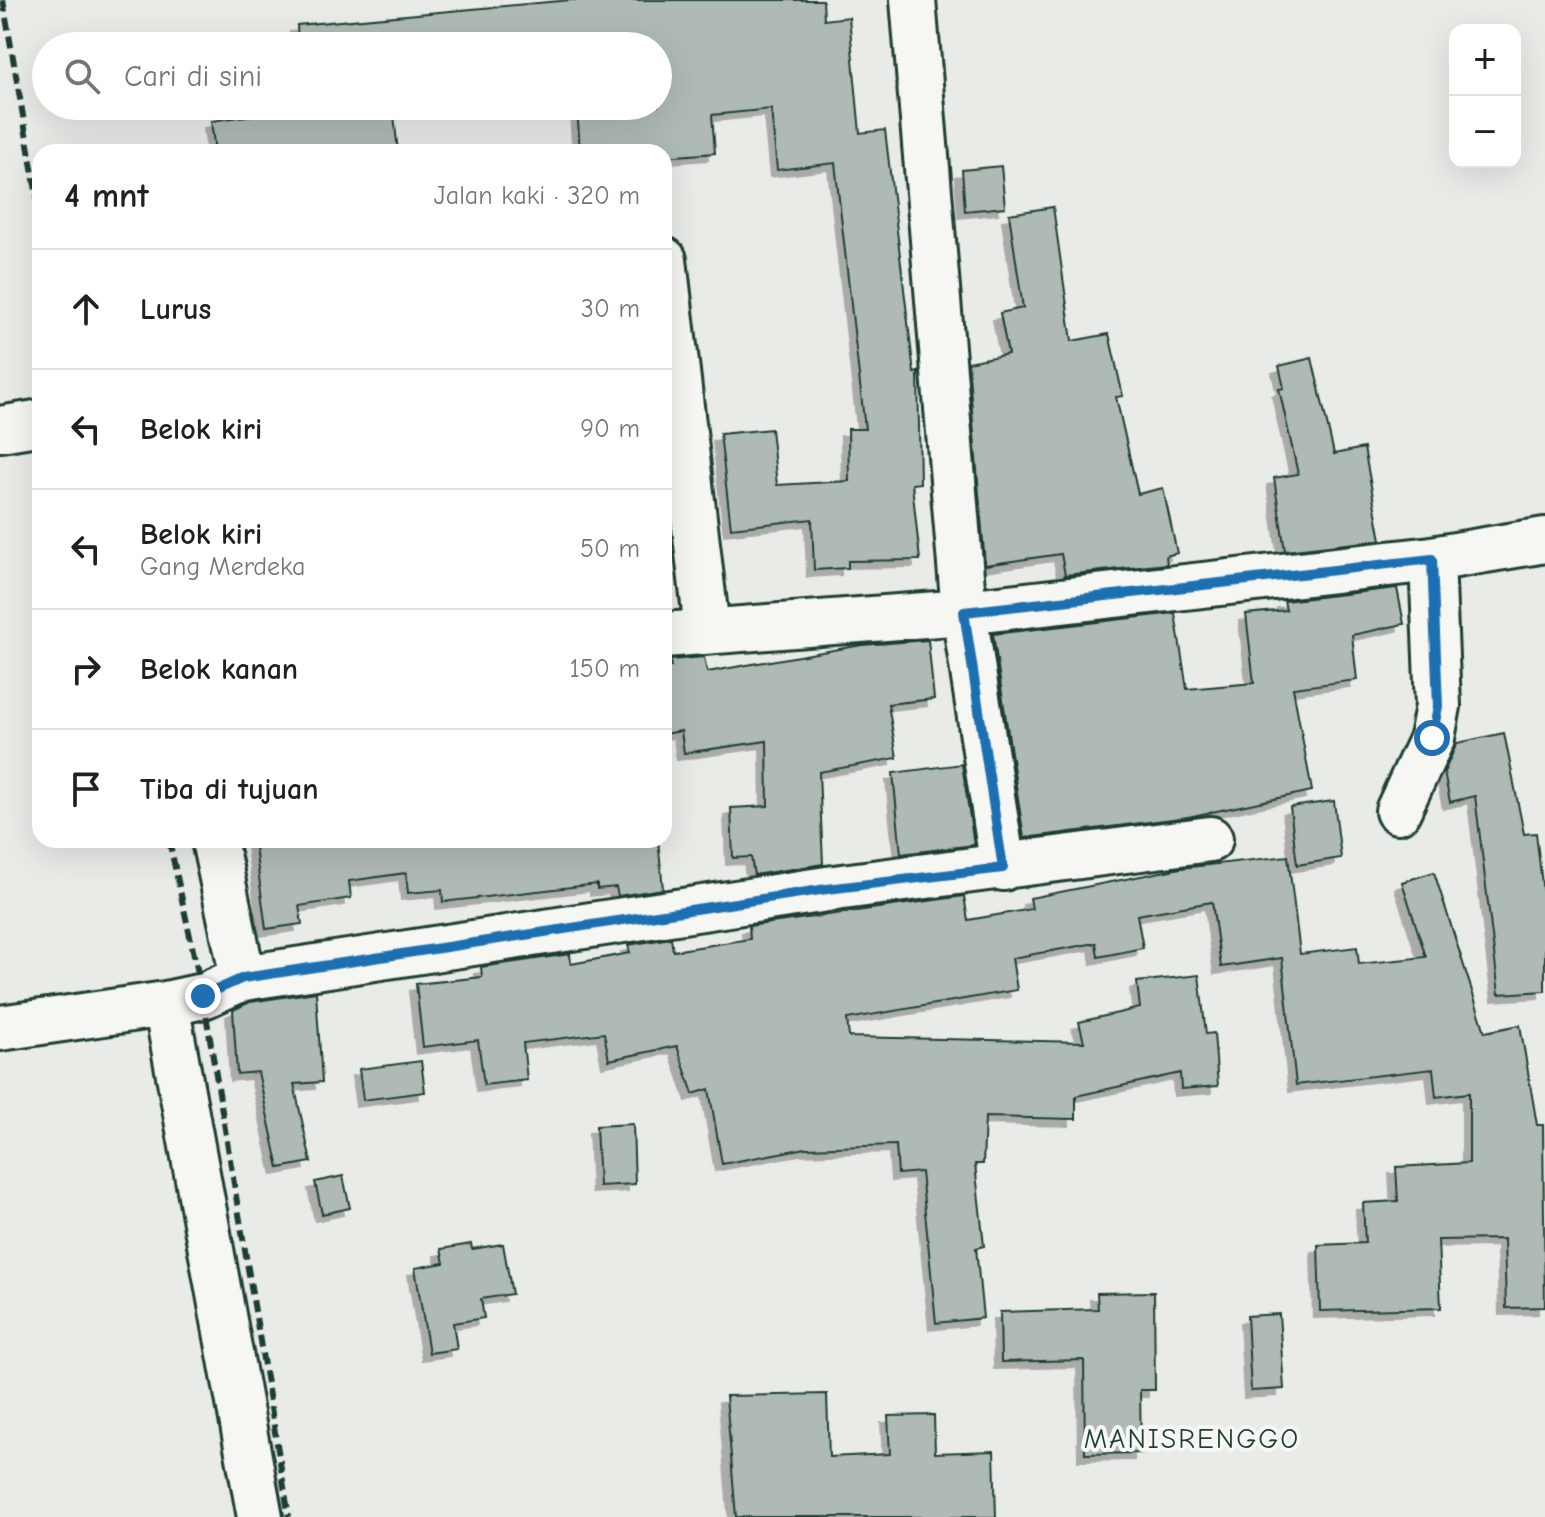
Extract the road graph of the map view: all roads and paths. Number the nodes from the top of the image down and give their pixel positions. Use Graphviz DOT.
graph roads {
  1 [pos="913,0"];
  2 [pos="672,329"];
  3 [pos="1545,540"];
  4 [pos="1432,559"];
  5 [pos="964,612"];
  6 [pos="707,630"];
  7 [pos="672,634"];
  8 [pos="1398,811"];
  9 [pos="1210,839"];
  10 [pos="216,848"];
  11 [pos="1003,868"];
  12 [pos="243,978"];
  13 [pos="166,1004"];
  14 [pos="0,1028"];
  15 [pos="260,1517"];
  1 -- 5 [label="street"];
  2 -- 6 [label="street"];
  3 -- 4 [label="street"];
  4 -- 5 [label="street"];
  4 -- 8 [label="street"];
  5 -- 6 [label="street"];
  5 -- 11 [label="street"];
  6 -- 7 [label="street"];
  9 -- 11 [label="street"];
  10 -- 12 [label="street"];
  11 -- 12 [label="street"];
  12 -- 13 [label="street"];
  13 -- 14 [label="street"];
  13 -- 15 [label="street"];
}
